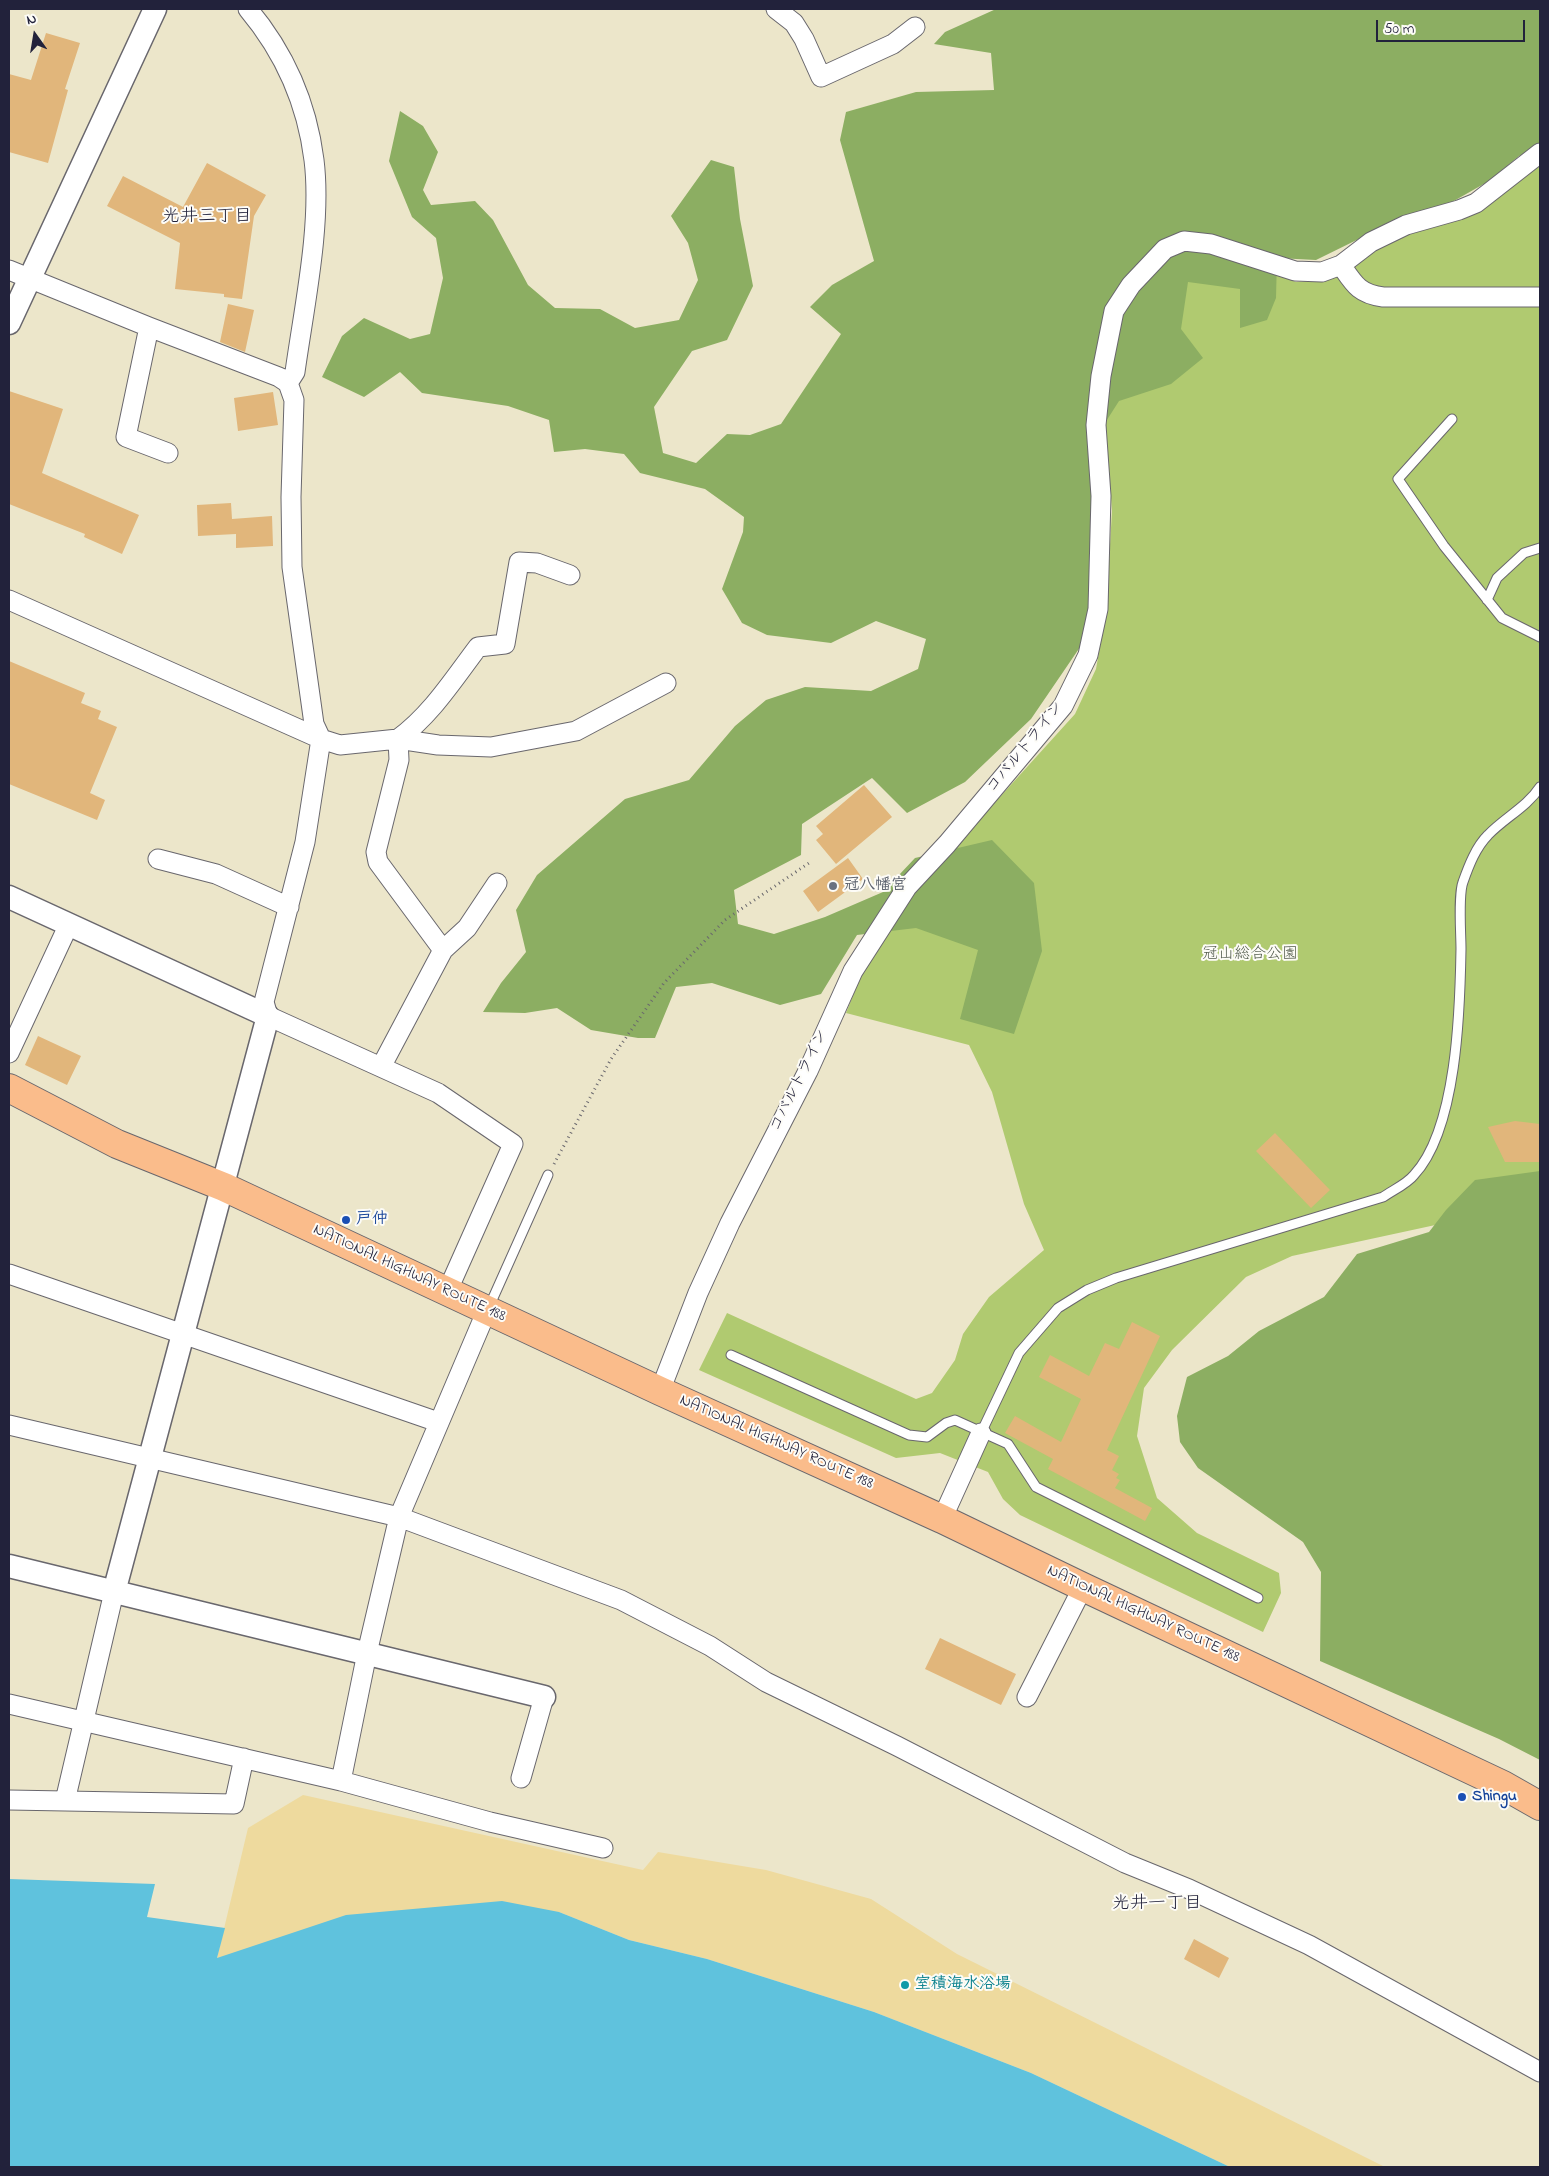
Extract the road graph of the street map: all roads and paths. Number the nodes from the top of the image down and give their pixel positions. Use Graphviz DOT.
graph roads {
  1 [pos="155,9"];
  2 [pos="248,9"];
  3 [pos="776,9"];
  4 [pos="915,28"];
  5 [pos="1540,153"];
  6 [pos="1341,265"];
  7 [pos="9,270"];
  8 [pos="30,279"];
  9 [pos="1540,297"];
  10 [pos="9,323"];
  11 [pos="148,327"];
  12 [pos="288,384"];
  13 [pos="1452,419"];
  14 [pos="168,453"];
  15 [pos="1540,548"];
  16 [pos="570,575"];
  17 [pos="9,600"];
  18 [pos="1487,600"];
  19 [pos="1540,637"];
  20 [pos="666,683"];
  21 [pos="398,739"];
  22 [pos="321,740"];
  23 [pos="1540,787"];
  24 [pos="158,859"];
  25 [pos="809,862"];
  26 [pos="497,883"];
  27 [pos="9,897"];
  28 [pos="289,907"];
  29 [pos="69,924"];
  30 [pos="443,950"];
  31 [pos="268,1016"];
  32 [pos="9,1053"];
  33 [pos="381,1067"];
  34 [pos="9,1088"];
  35 [pos="548,1175"];
  36 [pos="224,1188"];
  37 [pos="9,1274"];
  38 [pos="447,1292"];
  39 [pos="487,1310"];
  40 [pos="183,1336"];
  41 [pos="731,1355"];
  42 [pos="660,1390"];
  43 [pos="438,1422"];
  44 [pos="9,1425"];
  45 [pos="981,1433"];
  46 [pos="149,1458"];
  47 [pos="399,1517"];
  48 [pos="942,1519"];
  49 [pos="9,1566"];
  50 [pos="1083,1587"];
  51 [pos="114,1592"];
  52 [pos="1258,1598"];
  53 [pos="367,1653"];
  54 [pos="544,1697"];
  55 [pos="1028,1697"];
  56 [pos="9,1704"];
  57 [pos="83,1721"];
  58 [pos="244,1758"];
  59 [pos="521,1778"];
  60 [pos="341,1781"];
  61 [pos="9,1800"];
  62 [pos="65,1801"];
  63 [pos="1540,1806"];
  64 [pos="603,1848"];
  65 [pos="1540,2072"];
  1 -- 8 [label="street"];
  2 -- 12 [label="street"];
  3 -- 4 [label="street"];
  5 -- 6 [label="street, コバルトライン"];
  6 -- 9 [label="street"];
  6 -- 42 [label="street, コバルトライン"];
  7 -- 8 [label="street"];
  8 -- 10 [label="street"];
  8 -- 11 [label="street"];
  11 -- 12 [label="street"];
  11 -- 14 [label="street"];
  12 -- 22 [label="street"];
  13 -- 18 [label="lane"];
  15 -- 18 [label="lane"];
  16 -- 21 [label="street"];
  17 -- 22 [label="street"];
  18 -- 19 [label="lane"];
  20 -- 21 [label="street"];
  21 -- 22 [label="street"];
  21 -- 30 [label="street"];
  22 -- 28 [label="street"];
  23 -- 45 [label="lane"];
  24 -- 28 [label="street"];
  25 -- 35 [label="path"];
  26 -- 30 [label="street"];
  27 -- 29 [label="street"];
  28 -- 31 [label="street"];
  29 -- 31 [label="street"];
  29 -- 32 [label="street"];
  30 -- 33 [label="street"];
  31 -- 33 [label="street"];
  31 -- 36 [label="street"];
  33 -- 38 [label="street"];
  34 -- 36 [label="highway, NATIONAL HIGHWAY ROUTE 188"];
  35 -- 39 [label="lane"];
  36 -- 38 [label="highway, NATIONAL HIGHWAY ROUTE 188"];
  36 -- 40 [label="street"];
  37 -- 40 [label="street"];
  38 -- 39 [label="highway, NATIONAL HIGHWAY ROUTE 188"];
  39 -- 42 [label="highway, NATIONAL HIGHWAY ROUTE 188"];
  39 -- 43 [label="street"];
  40 -- 43 [label="street"];
  40 -- 46 [label="street"];
  41 -- 45 [label="lane"];
  42 -- 48 [label="highway, NATIONAL HIGHWAY ROUTE 188"];
  43 -- 47 [label="street"];
  44 -- 46 [label="street"];
  45 -- 48 [label="street"];
  45 -- 52 [label="lane"];
  46 -- 47 [label="street"];
  46 -- 51 [label="street"];
  47 -- 53 [label="street"];
  47 -- 65 [label="street"];
  48 -- 50 [label="highway, NATIONAL HIGHWAY ROUTE 188"];
  49 -- 51 [label="street"];
  50 -- 55 [label="street"];
  50 -- 63 [label="highway, NATIONAL HIGHWAY ROUTE 188"];
  51 -- 53 [label="street"];
  51 -- 57 [label="street"];
  53 -- 54 [label="street"];
  53 -- 60 [label="street"];
  54 -- 59 [label="street"];
  56 -- 57 [label="street"];
  57 -- 58 [label="street"];
  57 -- 62 [label="street"];
  58 -- 60 [label="street"];
  58 -- 62 [label="street"];
  60 -- 64 [label="street"];
  61 -- 62 [label="street"];
}
